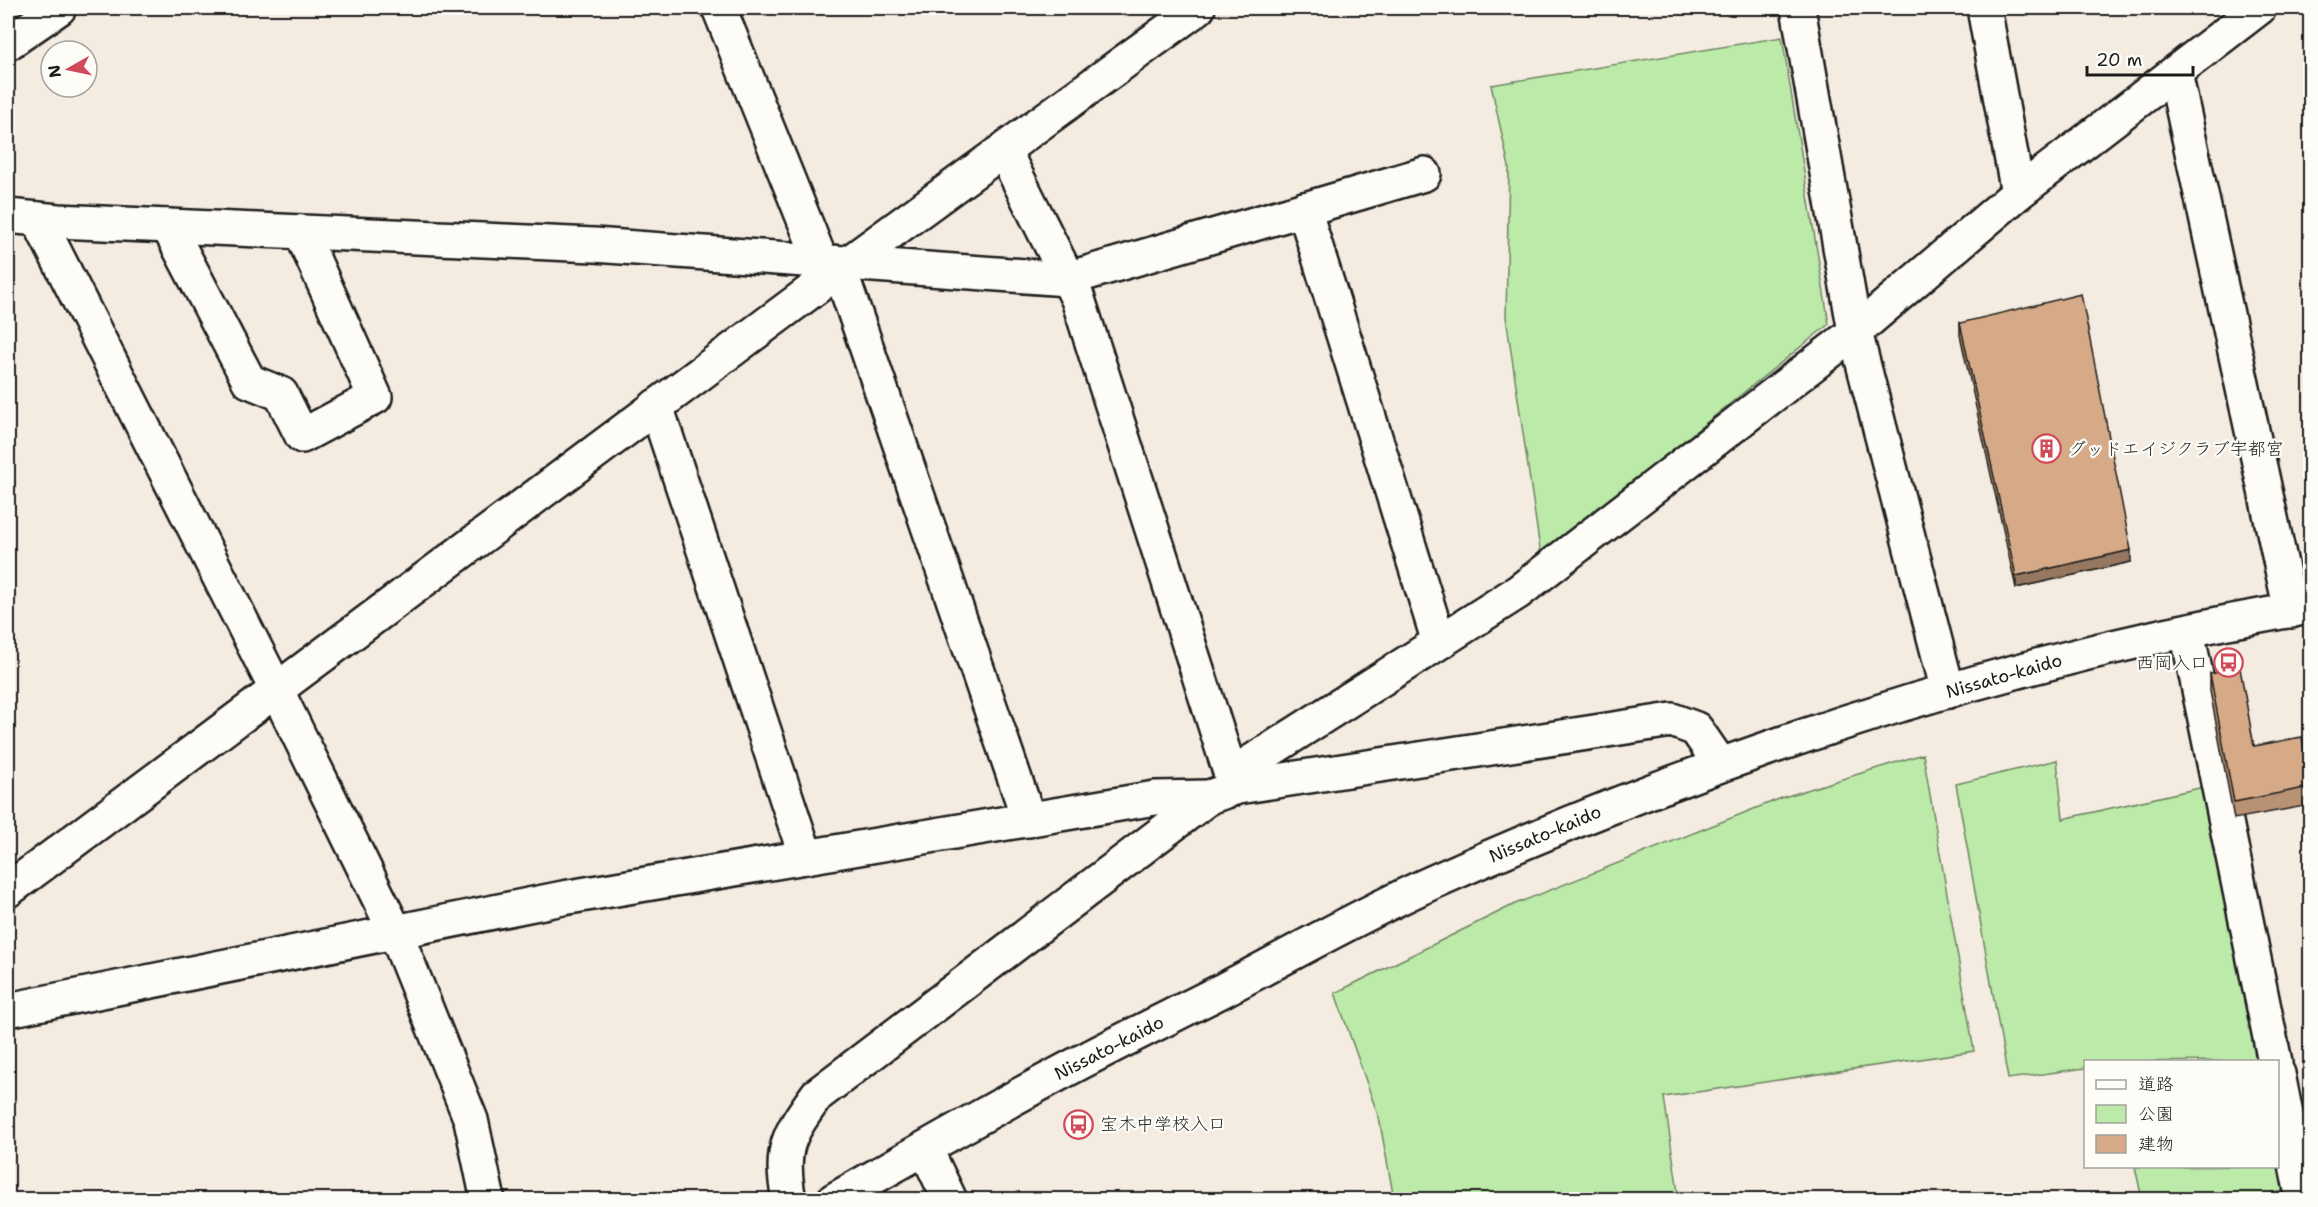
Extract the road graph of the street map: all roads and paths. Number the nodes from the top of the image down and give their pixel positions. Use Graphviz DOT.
graph roads {
  1 [pos="59,8"];
  2 [pos="719,8"];
  3 [pos="1198,8"];
  4 [pos="1798,8"];
  5 [pos="1984,8"];
  6 [pos="2242,13"];
  7 [pos="8,43"];
  8 [pos="2175,73"];
  9 [pos="1004,151"];
  10 [pos="1424,174"];
  11 [pos="2018,193"];
  12 [pos="1304,209"];
  13 [pos="23,218"];
  14 [pos="168,226"];
  15 [pos="301,232"];
  16 [pos="837,264"];
  17 [pos="1067,279"];
  18 [pos="1855,332"];
  19 [pos="656,406"];
  20 [pos="2300,609"];
  21 [pos="2187,631"];
  22 [pos="1439,642"];
  23 [pos="276,689"];
  24 [pos="1948,691"];
  25 [pos="1720,764"];
  26 [pos="1226,786"];
  27 [pos="1029,820"];
  28 [pos="806,857"];
  29 [pos="8,890"];
  30 [pos="395,931"];
  31 [pos="8,1010"];
  32 [pos="2275,1060"];
  33 [pos="2279,1084"];
  34 [pos="925,1148"];
  35 [pos="488,1200"];
  36 [pos="789,1200"];
  37 [pos="834,1200"];
  38 [pos="950,1200"];
  39 [pos="2303,1200"];
  1 -- 7 [label="street"];
  2 -- 16 [label="street"];
  3 -- 9 [label="street"];
  4 -- 18 [label="street"];
  5 -- 11 [label="street"];
  6 -- 8 [label="street"];
  8 -- 11 [label="street"];
  8 -- 20 [label="street"];
  9 -- 16 [label="street"];
  9 -- 17 [label="street"];
  10 -- 12 [label="street"];
  11 -- 18 [label="street"];
  12 -- 17 [label="street"];
  12 -- 22 [label="street"];
  13 -- 14 [label="street"];
  13 -- 23 [label="street"];
  14 -- 15 [label="street"];
  14 -- 15 [label="street"];
  15 -- 16 [label="street"];
  16 -- 17 [label="street"];
  16 -- 19 [label="street"];
  16 -- 27 [label="street"];
  17 -- 26 [label="street"];
  18 -- 22 [label="street"];
  18 -- 24 [label="street"];
  19 -- 23 [label="street"];
  19 -- 28 [label="street"];
  20 -- 21 [label="street, Nissato-kaido"];
  21 -- 24 [label="street, Nissato-kaido"];
  21 -- 32 [label="street"];
  22 -- 26 [label="street"];
  23 -- 29 [label="street"];
  23 -- 30 [label="street"];
  24 -- 25 [label="street, Nissato-kaido"];
  25 -- 26 [label="street"];
  25 -- 34 [label="street, Nissato-kaido"];
  26 -- 27 [label="street"];
  26 -- 36 [label="street"];
  27 -- 28 [label="street"];
  28 -- 30 [label="street"];
  30 -- 31 [label="street"];
  30 -- 35 [label="street"];
  33 -- 39 [label="street"];
  34 -- 37 [label="street, Nissato-kaido"];
  34 -- 38 [label="street"];
}
